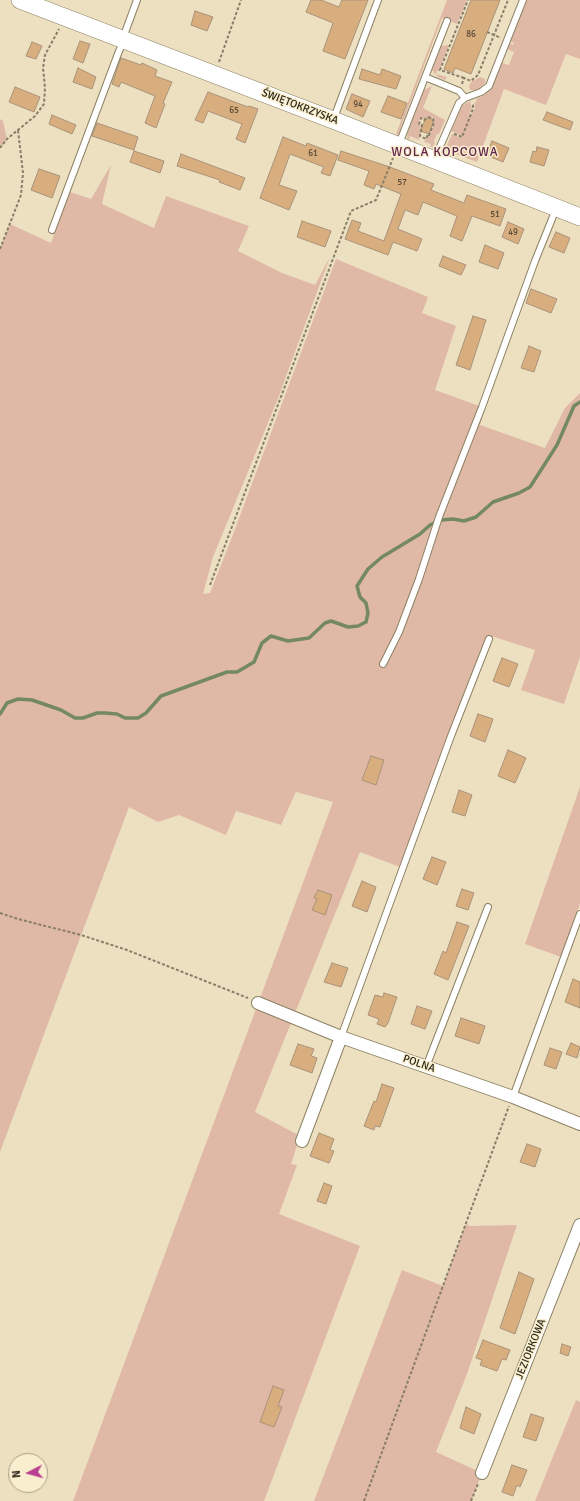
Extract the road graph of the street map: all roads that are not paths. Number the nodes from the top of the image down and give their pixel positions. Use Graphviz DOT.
graph roads {
  1 [pos="20,0"];
  2 [pos="137,0"];
  3 [pos="378,0"];
  4 [pos="522,0"];
  5 [pos="447,21"];
  6 [pos="123,40"];
  7 [pos="425,77"];
  8 [pos="465,98"];
  9 [pos="333,120"];
  10 [pos="399,146"];
  11 [pos="435,160"];
  12 [pos="556,207"];
  13 [pos="580,217"];
  14 [pos="52,230"];
  15 [pos="489,639"];
  16 [pos="383,664"];
  17 [pos="488,907"];
  18 [pos="580,914"];
  19 [pos="258,1003"];
  20 [pos="341,1037"];
  21 [pos="426,1067"];
  22 [pos="513,1097"];
  23 [pos="580,1124"];
  24 [pos="302,1142"];
  25 [pos="580,1225"];
  26 [pos="482,1474"];
  1 -- 6 [label="street, ŚWIĘTOKRZYSKA"];
  2 -- 6 [label="lane"];
  3 -- 9 [label="lane"];
  4 -- 8 [label="lane"];
  5 -- 7 [label="lane"];
  6 -- 9 [label="street, ŚWIĘTOKRZYSKA"];
  6 -- 14 [label="lane"];
  7 -- 8 [label="lane"];
  7 -- 10 [label="lane"];
  8 -- 11 [label="lane"];
  9 -- 10 [label="street, ŚWIĘTOKRZYSKA"];
  10 -- 11 [label="street, ŚWIĘTOKRZYSKA"];
  11 -- 12 [label="street, ŚWIĘTOKRZYSKA"];
  12 -- 13 [label="street, ŚWIĘTOKRZYSKA"];
  12 -- 16 [label="lane"];
  15 -- 20 [label="lane"];
  17 -- 21 [label="lane"];
  18 -- 22 [label="lane"];
  19 -- 20 [label="street, POLNA"];
  20 -- 21 [label="street, POLNA"];
  20 -- 24 [label="street"];
  21 -- 22 [label="street, POLNA"];
  22 -- 23 [label="street, POLNA"];
  25 -- 26 [label="street, JEZIORKOWA"];
}
